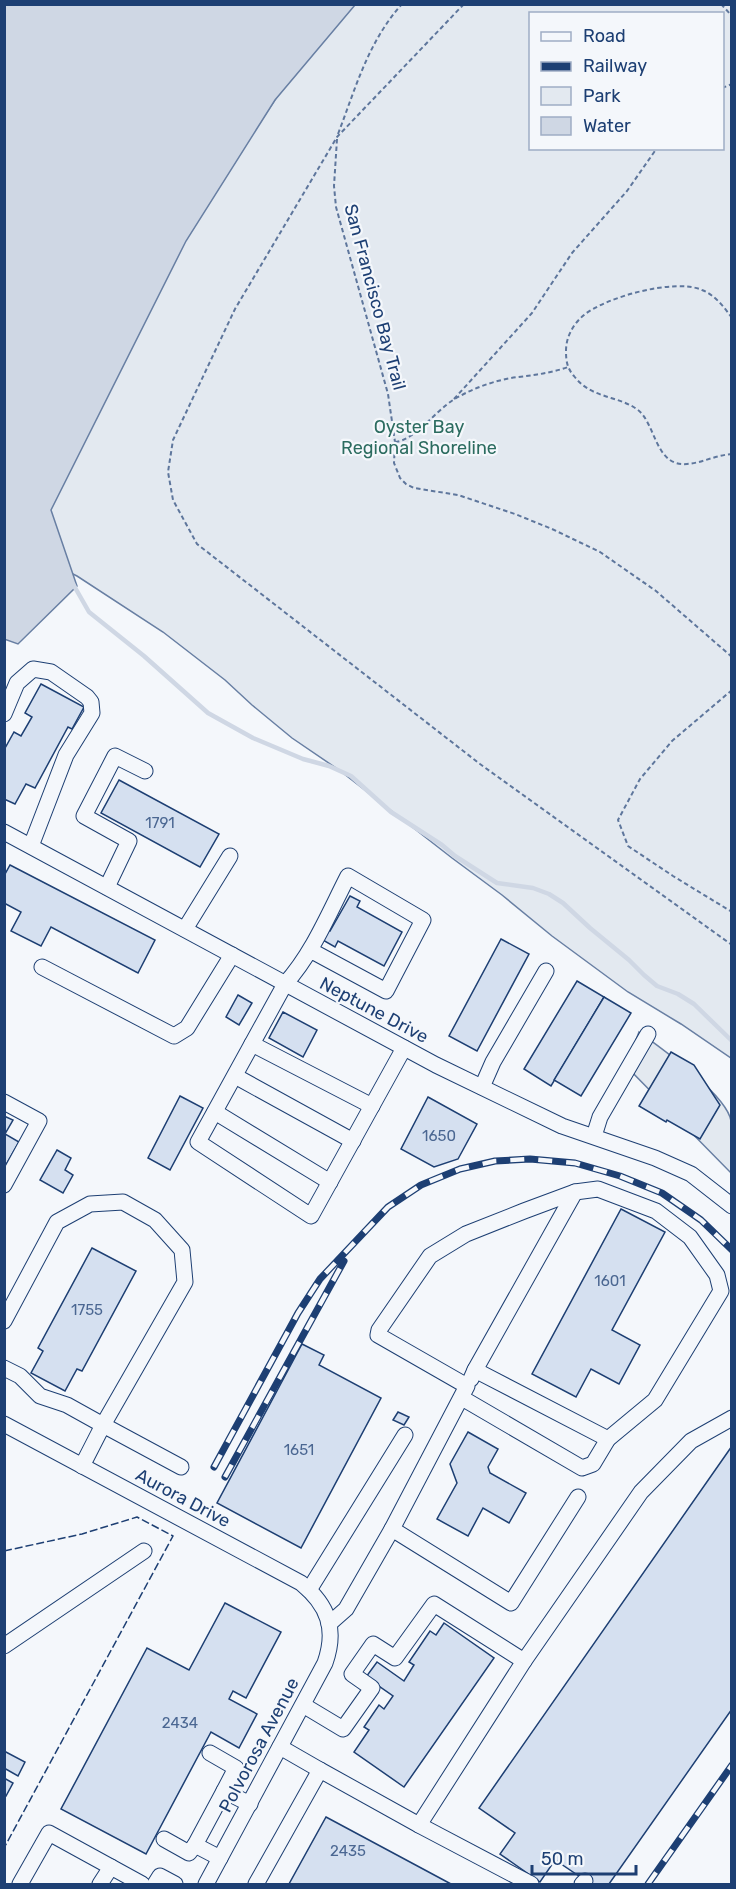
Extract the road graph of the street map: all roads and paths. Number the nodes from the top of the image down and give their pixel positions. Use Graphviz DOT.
graph roads {
  1 [pos="402,4"];
  2 [pos="464,4"];
  3 [pos="721,4"];
  4 [pos="732,16"];
  5 [pos="337,137"];
  6 [pos="656,150"];
  7 [pos="732,318"];
  8 [pos="567,367"];
  9 [pos="454,399"];
  10 [pos="395,442"];
  11 [pos="732,454"];
  12 [pos="732,657"];
  13 [pos="732,690"];
  14 [pos="4,714"];
  15 [pos="145,771"];
  16 [pos="4,832"];
  17 [pos="31,846"];
  18 [pos="230,856"];
  19 [pos="107,887"];
  20 [pos="732,912"];
  21 [pos="185,929"];
  22 [pos="732,945"];
  23 [pos="310,950"];
  24 [pos="232,955"];
  25 [pos="42,967"];
  26 [pos="546,971"];
  27 [pos="285,984"];
  28 [pos="648,1035"];
  29 [pos="252,1044"];
  30 [pos="404,1048"];
  31 [pos="235,1076"];
  32 [pos="482,1087"];
  33 [pos="4,1102"];
  34 [pos="372,1106"];
  35 [pos="215,1112"];
  36 [pos="594,1136"];
  37 [pos="353,1141"];
  38 [pos="330,1182"];
  39 [pos="4,1185"];
  40 [pos="575,1192"];
  41 [pos="732,1206"];
  42 [pos="4,1321"];
  43 [pos="4,1368"];
  44 [pos="475,1370"];
  45 [pos="465,1392"];
  46 [pos="732,1418"];
  47 [pos="4,1424"];
  48 [pos="104,1425"];
  49 [pos="405,1435"];
  50 [pos="608,1439"];
  51 [pos="82,1466"];
  52 [pos="181,1467"];
  53 [pos="579,1497"];
  54 [pos="392,1529"];
  55 [pos="144,1551"];
  56 [pos="309,1590"];
  57 [pos="329,1622"];
  58 [pos="4,1646"];
  59 [pos="524,1661"];
  60 [pos="303,1705"];
  61 [pos="280,1747"];
  62 [pos="210,1753"];
  63 [pos="320,1770"];
  64 [pos="224,1791"];
  65 [pos="250,1804"];
  66 [pos="419,1825"];
  67 [pos="164,1839"];
  68 [pos="195,1845"];
  69 [pos="220,1858"];
  70 [pos="111,1867"];
  71 [pos="20,1884"];
  72 [pos="100,1884"];
  73 [pos="142,1884"];
  74 [pos="155,1884"];
  75 [pos="175,1884"];
  76 [pos="206,1884"];
  77 [pos="256,1884"];
  78 [pos="531,1884"];
  1 -- 5 [label="path, San Francisco Bay Trail"];
  2 -- 5 [label="path"];
  3 -- 4 [label="path"];
  5 -- 10 [label="path, San Francisco Bay Trail"];
  5 -- 22 [label="path"];
  6 -- 9 [label="path"];
  7 -- 8 [label="path"];
  8 -- 9 [label="path"];
  8 -- 11 [label="path"];
  9 -- 10 [label="path"];
  10 -- 12 [label="path, San Francisco Bay Trail"];
  13 -- 20 [label="path"];
  14 -- 17 [label="street"];
  15 -- 19 [label="street"];
  16 -- 17 [label="street, Neptune Drive"];
  17 -- 19 [label="street, Neptune Drive"];
  18 -- 21 [label="street"];
  19 -- 21 [label="street, Neptune Drive"];
  21 -- 24 [label="street, Neptune Drive"];
  23 -- 23 [label="street"];
  23 -- 27 [label="street"];
  24 -- 25 [label="street"];
  24 -- 27 [label="street, Neptune Drive"];
  26 -- 32 [label="street"];
  27 -- 29 [label="street"];
  27 -- 30 [label="street, Neptune Drive"];
  28 -- 36 [label="street"];
  29 -- 31 [label="street"];
  29 -- 34 [label="street"];
  30 -- 32 [label="street, Neptune Drive"];
  30 -- 34 [label="street"];
  31 -- 35 [label="street"];
  31 -- 37 [label="street"];
  32 -- 36 [label="street, Neptune Drive"];
  33 -- 39 [label="street"];
  34 -- 37 [label="street"];
  35 -- 38 [label="street"];
  35 -- 38 [label="street"];
  36 -- 41 [label="street, Neptune Drive"];
  37 -- 38 [label="street"];
  40 -- 44 [label="street"];
  40 -- 45 [label="street"];
  40 -- 50 [label="street"];
  42 -- 48 [label="street"];
  43 -- 48 [label="street"];
  44 -- 45 [label="street"];
  44 -- 50 [label="street"];
  45 -- 50 [label="street"];
  45 -- 54 [label="street"];
  46 -- 59 [label="street"];
  47 -- 51 [label="street, Aurora Drive"];
  48 -- 51 [label="street"];
  48 -- 52 [label="street"];
  49 -- 56 [label="street"];
  51 -- 56 [label="street, Aurora Drive"];
  53 -- 54 [label="street"];
  54 -- 57 [label="street"];
  55 -- 58 [label="street"];
  56 -- 57 [label="street, Aurora Drive"];
  57 -- 60 [label="street, Polvorosa Avenue"];
  59 -- 60 [label="street"];
  59 -- 66 [label="street"];
  60 -- 61 [label="street, Polvorosa Avenue"];
  61 -- 63 [label="street"];
  61 -- 65 [label="street, Polvorosa Avenue"];
  62 -- 64 [label="street"];
  63 -- 66 [label="street"];
  63 -- 77 [label="street"];
  64 -- 65 [label="street"];
  64 -- 68 [label="street"];
  65 -- 69 [label="street, Polvorosa Avenue"];
  66 -- 78 [label="street"];
  67 -- 68 [label="street"];
  68 -- 69 [label="street"];
  69 -- 76 [label="street, Polvorosa Avenue"];
  70 -- 71 [label="street"];
  70 -- 72 [label="street"];
  70 -- 73 [label="street"];
  74 -- 75 [label="street"];
}
